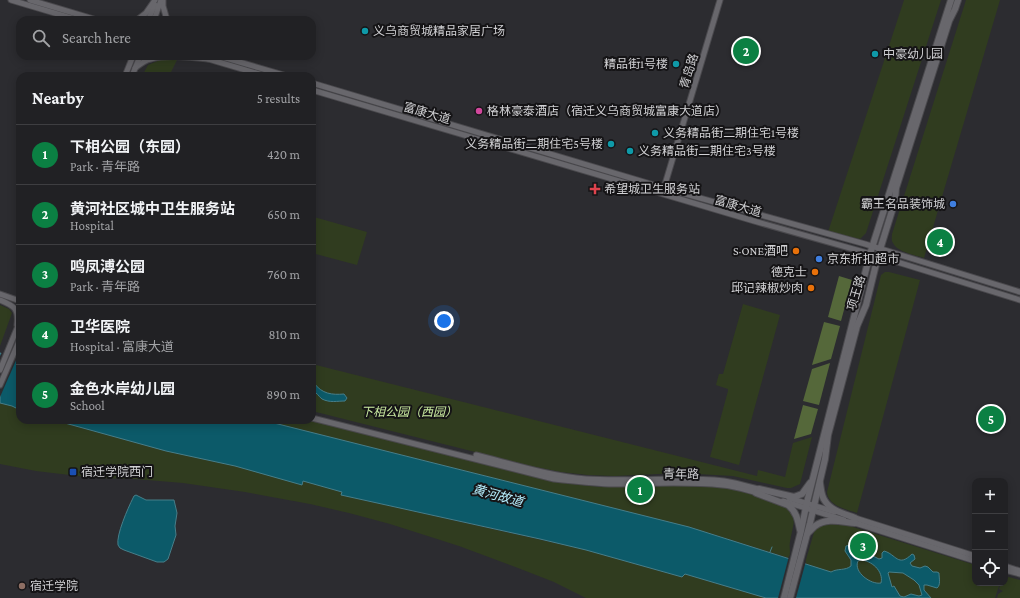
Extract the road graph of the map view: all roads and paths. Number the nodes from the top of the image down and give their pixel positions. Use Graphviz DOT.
graph roads {
  1 [pos="11,0"];
  2 [pos="30,0"];
  3 [pos="156,0"];
  4 [pos="162,0"];
  5 [pos="720,0"];
  6 [pos="951,0"];
  7 [pos="958,0"];
  8 [pos="65,16"];
  9 [pos="84,16"];
  10 [pos="142,16"];
  11 [pos="150,16"];
  12 [pos="156,16"];
  13 [pos="166,16"];
  14 [pos="131,60"];
  15 [pos="138,60"];
  16 [pos="148,60"];
  17 [pos="211,60"];
  18 [pos="233,60"];
  19 [pos="135,68"];
  20 [pos="127,72"];
  21 [pos="134,72"];
  22 [pos="252,72"];
  23 [pos="273,72"];
  24 [pos="316,84"];
  25 [pos="316,91"];
  26 [pos="664,188"];
  27 [pos="662,194"];
  28 [pos="872,246"];
  29 [pos="880,249"];
  30 [pos="870,254"];
  31 [pos="878,256"];
  32 [pos="1020,292"];
  33 [pos="0,294"];
  34 [pos="16,297"];
  35 [pos="0,299"];
  36 [pos="16,300"];
  37 [pos="1020,300"];
  38 [pos="16,303"];
  39 [pos="16,312"];
  40 [pos="16,332"];
  41 [pos="16,349"];
  42 [pos="0,370"];
  43 [pos="0,385"];
  44 [pos="316,417"];
  45 [pos="813,479"];
  46 [pos="820,480"];
  47 [pos="758,491"];
  48 [pos="806,505"];
  49 [pos="813,508"];
  50 [pos="855,521"];
  51 [pos="804,533"];
  52 [pos="972,555"];
  53 [pos="798,557"];
  54 [pos="972,560"];
  55 [pos="1008,567"];
  56 [pos="1008,571"];
  57 [pos="1020,571"];
  58 [pos="1020,574"];
  59 [pos="784,598"];
  60 [pos="790,598"];
  1 -- 8 [label="street"];
  2 -- 9 [label="street"];
  3 -- 10 [label="street"];
  3 -- 11 [label="street"];
  4 -- 12 [label="street"];
  4 -- 13 [label="street"];
  5 -- 26 [label="street, 青岛路"];
  6 -- 28 [label="main road, 项王路"];
  7 -- 29 [label="main road, 项王路"];
  14 -- 20 [label="street"];
  15 -- 19 [label="street"];
  16 -- 19 [label="street"];
  17 -- 22 [label="street"];
  18 -- 23 [label="street"];
  19 -- 21 [label="street"];
  24 -- 26 [label="street, 富康大道"];
  25 -- 27 [label="street, 富康大道"];
  26 -- 27 [label="street, 青岛路"];
  26 -- 28 [label="street, 富康大道"];
  27 -- 30 [label="street, 富康大道"];
  28 -- 29 [label="street, 富康大道"];
  28 -- 30 [label="main road, 项王路"];
  29 -- 31 [label="main road, 项王路"];
  29 -- 32 [label="street, 富康大道"];
  30 -- 31 [label="street, 富康大道"];
  30 -- 45 [label="main road, 项王路"];
  31 -- 37 [label="street, 富康大道"];
  31 -- 46 [label="main road, 项王路"];
  33 -- 34 [label="street"];
  33 -- 36 [label="street"];
  35 -- 38 [label="street"];
  35 -- 39 [label="street"];
  40 -- 42 [label="street"];
  41 -- 43 [label="street"];
  44 -- 47 [label="street, 青年路"];
  45 -- 47 [label="main road"];
  45 -- 48 [label="main road, 项王路"];
  46 -- 49 [label="main road, 项王路"];
  46 -- 50 [label="main road"];
  47 -- 48 [label="street, 青年路"];
  47 -- 51 [label="main road"];
  48 -- 49 [label="street, 青年路"];
  48 -- 51 [label="main road, 项王路"];
  49 -- 50 [label="street, 青年路"];
  49 -- 51 [label="main road, 项王路"];
  50 -- 51 [label="main road"];
  50 -- 52 [label="street, 青年路"];
  50 -- 54 [label="street, 青年路"];
  51 -- 53 [label="main road, 项王路"];
  53 -- 59 [label="main road, 项王路"];
  53 -- 60 [label="main road, 项王路"];
  55 -- 57 [label="street"];
  56 -- 58 [label="street"];
}
